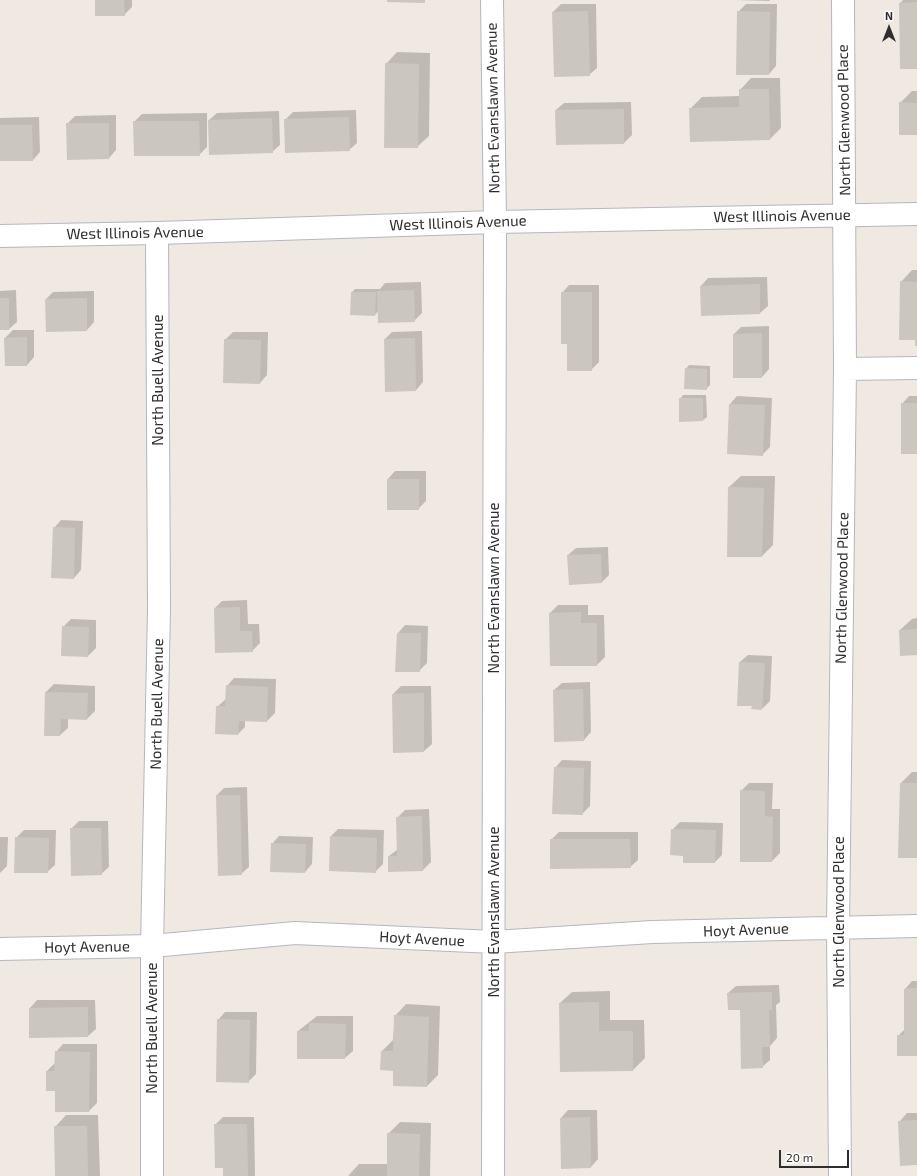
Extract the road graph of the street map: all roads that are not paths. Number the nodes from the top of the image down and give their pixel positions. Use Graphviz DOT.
graph roads {
  1 [pos="492,0"];
  2 [pos="842,0"];
  3 [pos="917,214"];
  4 [pos="845,215"];
  5 [pos="495,222"];
  6 [pos="157,233"];
  7 [pos="0,236"];
  8 [pos="917,368"];
  9 [pos="845,369"];
  10 [pos="917,926"];
  11 [pos="838,927"];
  12 [pos="494,942"];
  13 [pos="152,946"];
  14 [pos="0,949"];
  15 [pos="152,1176"];
  16 [pos="493,1176"];
  17 [pos="840,1176"];
  1 -- 5 [label="street, North Evanslawn Avenue"];
  2 -- 4 [label="street, North Glenwood Place"];
  3 -- 4 [label="street, West Illinois Avenue"];
  4 -- 5 [label="street, West Illinois Avenue"];
  4 -- 9 [label="street, North Glenwood Place"];
  5 -- 6 [label="street, West Illinois Avenue"];
  5 -- 12 [label="street, North Evanslawn Avenue"];
  6 -- 7 [label="street, West Illinois Avenue"];
  6 -- 13 [label="street, North Buell Avenue"];
  8 -- 9 [label="street"];
  9 -- 11 [label="street, North Glenwood Place"];
  10 -- 11 [label="street, Hoyt Avenue"];
  11 -- 12 [label="street, Hoyt Avenue"];
  11 -- 17 [label="street, North Glenwood Place"];
  12 -- 13 [label="street, Hoyt Avenue"];
  12 -- 16 [label="street, North Evanslawn Avenue"];
  13 -- 14 [label="street, Hoyt Avenue"];
  13 -- 15 [label="street, North Buell Avenue"];
}
